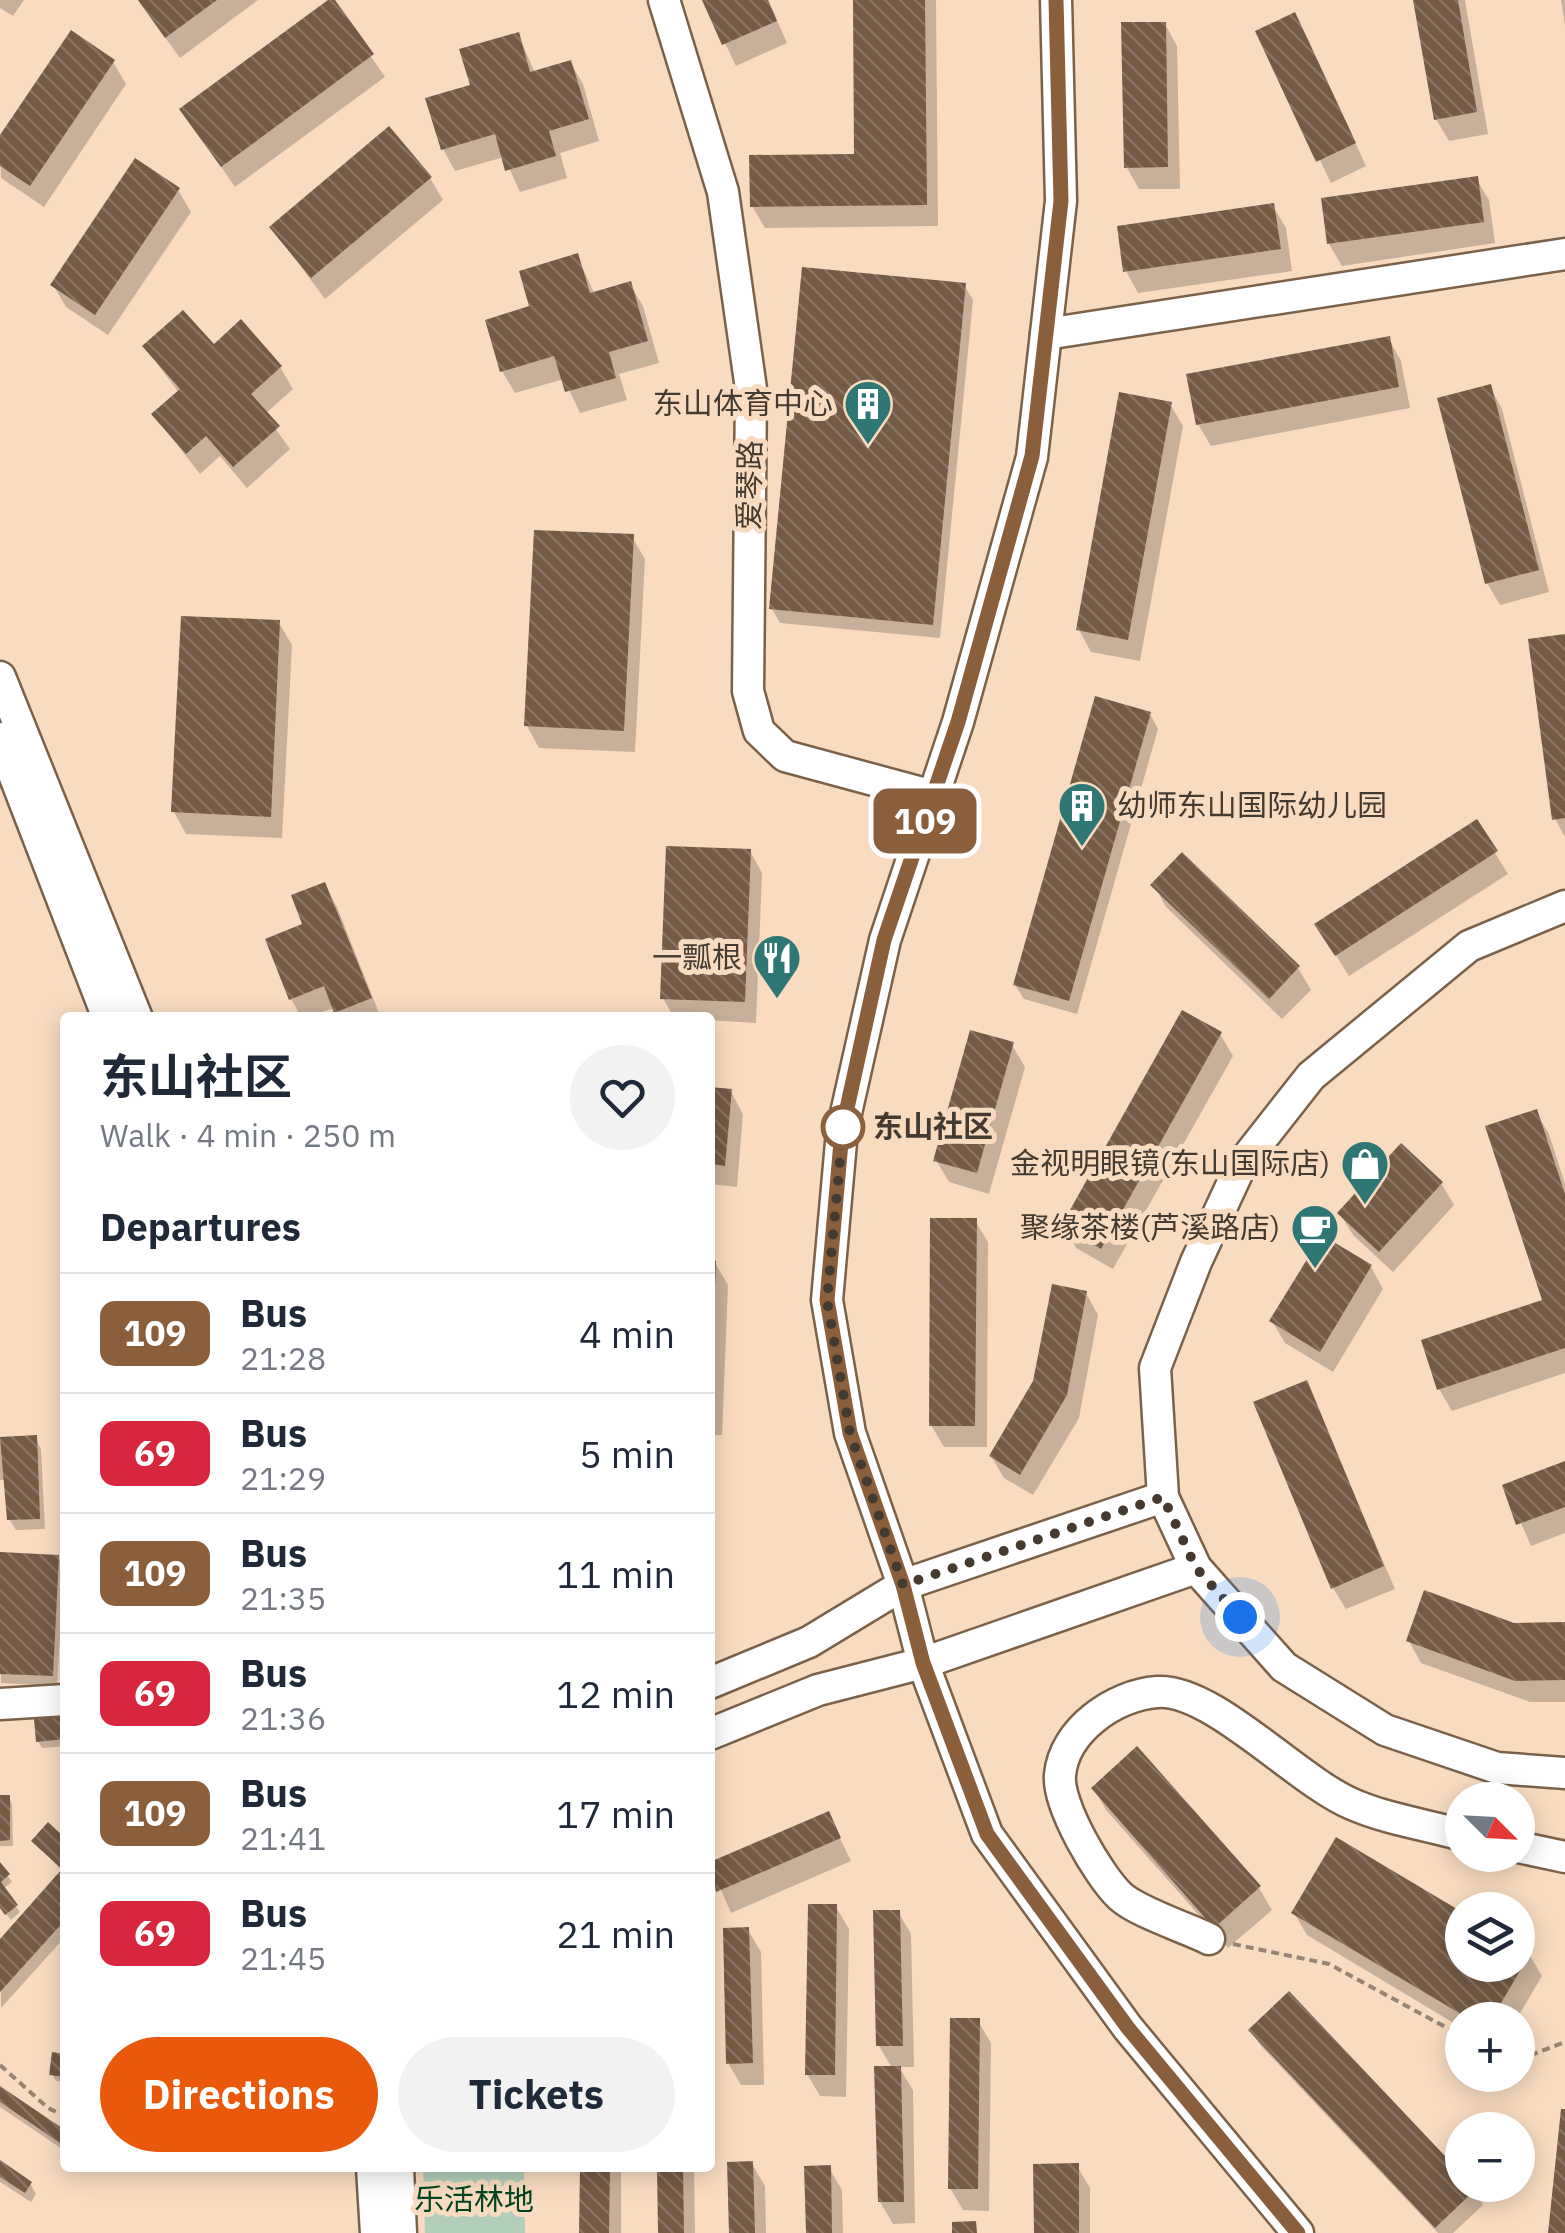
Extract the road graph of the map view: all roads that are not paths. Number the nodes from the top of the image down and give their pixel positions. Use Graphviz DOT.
graph roads {
  1 [pos="664,0"];
  2 [pos="1056,0"];
  3 [pos="1565,254"];
  4 [pos="1046,334"];
  5 [pos="0,677"];
  6 [pos="0,738"];
  7 [pos="933,796"];
  8 [pos="1565,906"];
  9 [pos="106,1012"];
  10 [pos="135,1012"];
  11 [pos="1163,1497"];
  12 [pos="1196,1568"];
  13 [pos="903,1585"];
  14 [pos="923,1663"];
  15 [pos="715,1681"];
  16 [pos="60,1700"];
  17 [pos="0,1704"];
  18 [pos="715,1732"];
  19 [pos="1565,1773"];
  20 [pos="1445,1830"];
  21 [pos="1535,1851"];
  22 [pos="1565,1857"];
  23 [pos="1210,1939"];
  24 [pos="372,2172"];
  25 [pos="398,2172"];
  26 [pos="376,2233"];
  27 [pos="401,2233"];
  28 [pos="1298,2233"];
  1 -- 7 [label="street, 爱琴路"];
  2 -- 4 [label="street"];
  3 -- 4 [label="street"];
  4 -- 7 [label="street"];
  5 -- 10 [label="street"];
  6 -- 9 [label="street"];
  7 -- 13 [label="street"];
  8 -- 11 [label="street"];
  11 -- 12 [label="street"];
  11 -- 13 [label="street"];
  12 -- 14 [label="street"];
  12 -- 19 [label="street"];
  13 -- 14 [label="street"];
  13 -- 15 [label="street"];
  14 -- 18 [label="street"];
  14 -- 28 [label="street"];
  16 -- 17 [label="street"];
  20 -- 23 [label="street"];
  21 -- 22 [label="street"];
  24 -- 26 [label="street"];
  25 -- 27 [label="street"];
}
